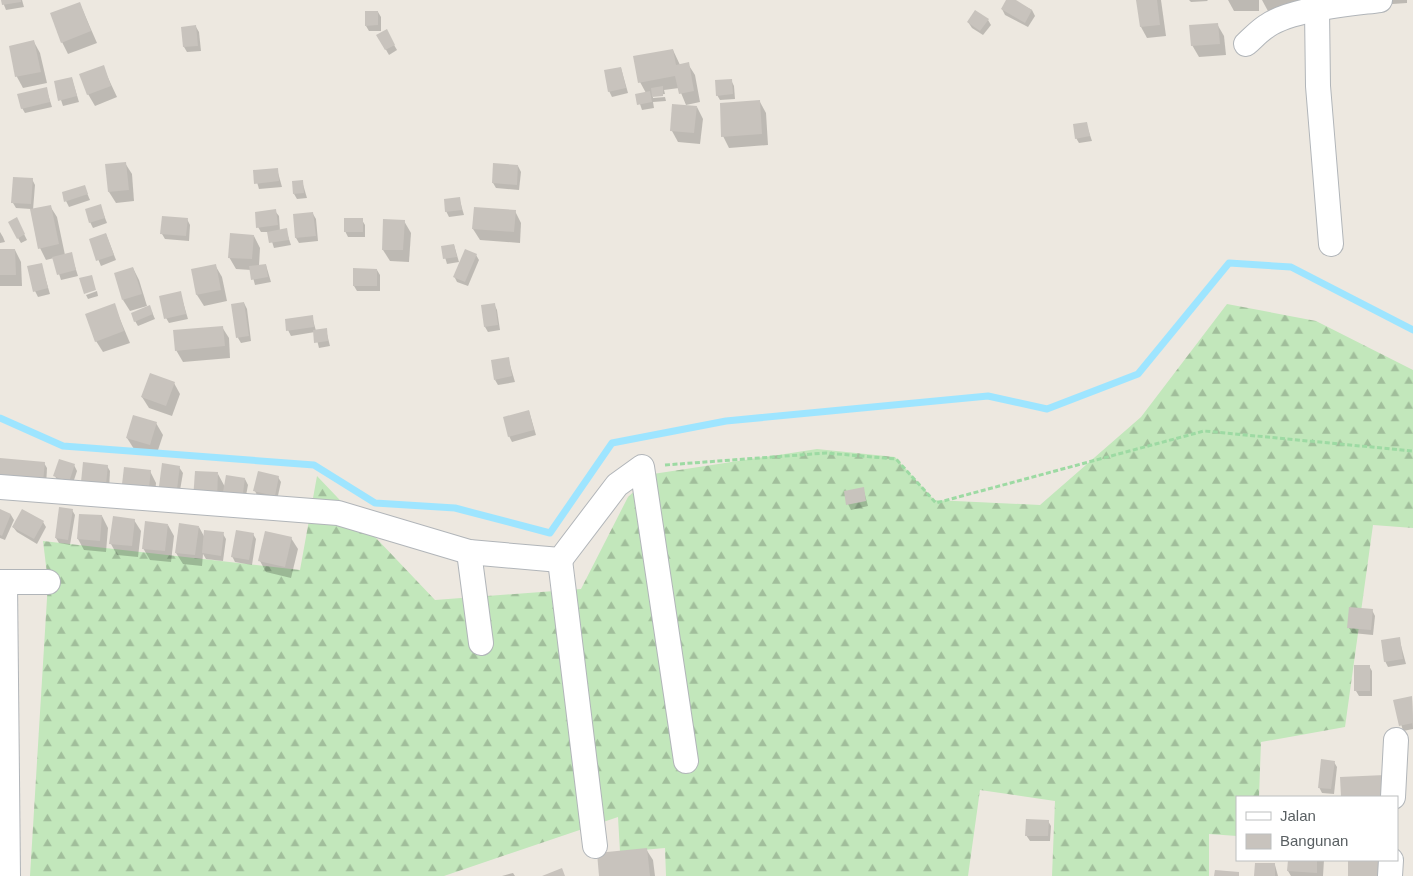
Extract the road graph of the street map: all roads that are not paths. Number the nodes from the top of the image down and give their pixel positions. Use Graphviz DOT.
graph roads {
  1 [pos="1380,0"];
  2 [pos="1324,6"];
  3 [pos="1246,44"];
  4 [pos="1331,244"];
  5 [pos="0,487"];
  6 [pos="469,552"];
  7 [pos="560,560"];
  8 [pos="2,582"];
  9 [pos="48,582"];
  10 [pos="481,643"];
  11 [pos="1396,740"];
  12 [pos="686,761"];
  13 [pos="1393,796"];
  14 [pos="595,846"];
  15 [pos="1391,861"];
  16 [pos="8,876"];
  17 [pos="1390,876"];
  1 -- 2 [label="street"];
  2 -- 3 [label="street"];
  2 -- 4 [label="street"];
  5 -- 6 [label="street"];
  6 -- 7 [label="street"];
  6 -- 10 [label="street"];
  7 -- 12 [label="street"];
  7 -- 14 [label="street"];
  8 -- 9 [label="street"];
  8 -- 16 [label="street"];
  11 -- 13 [label="street"];
  15 -- 17 [label="street"];
}
